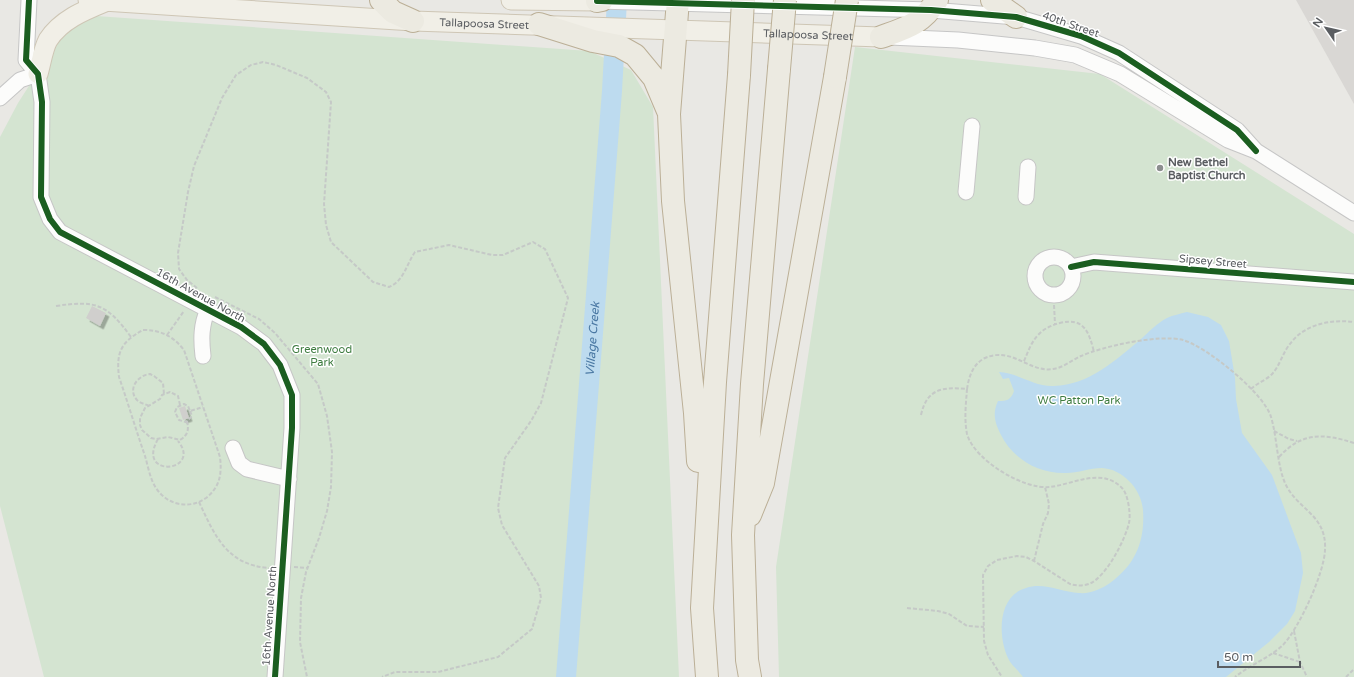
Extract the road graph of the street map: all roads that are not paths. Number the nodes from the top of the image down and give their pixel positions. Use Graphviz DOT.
graph roads {
  1 [pos="28,0"];
  2 [pos="381,0"];
  3 [pos="511,0"];
  4 [pos="743,0"];
  5 [pos="785,0"];
  6 [pos="847,0"];
  7 [pos="992,0"];
  8 [pos="97,1"];
  9 [pos="599,1"];
  10 [pos="678,1"];
  11 [pos="934,5"];
  12 [pos="1016,17"];
  13 [pos="413,21"];
  14 [pos="539,24"];
  15 [pos="676,31"];
  16 [pos="594,34"];
  17 [pos="881,37"];
  18 [pos="38,74"];
  19 [pos="0,98"];
  20 [pos="670,114"];
  21 [pos="972,126"];
  22 [pos="1256,150"];
  23 [pos="1028,167"];
  24 [pos="966,192"];
  25 [pos="1026,197"];
  26 [pos="1354,213"];
  27 [pos="1072,267"];
  28 [pos="1354,282"];
  29 [pos="209,302"];
  30 [pos="203,356"];
  31 [pos="233,448"];
  32 [pos="289,479"];
  33 [pos="743,535"];
  34 [pos="704,564"];
  35 [pos="275,677"];
  36 [pos="707,677"];
  37 [pos="750,677"];
  1 -- 18 [label="street, 16th Avenue North"];
  2 -- 13 [label="highway"];
  3 -- 9 [label="main road"];
  4 -- 34 [label="highway, bridge"];
  5 -- 33 [label="highway, bridge"];
  6 -- 33 [label="highway, bridge"];
  7 -- 12 [label="highway"];
  8 -- 13 [label="main road, Tallapoosa Street"];
  8 -- 18 [label="main road"];
  9 -- 10 [label="street"];
  10 -- 11 [label="street, 40th Street"];
  10 -- 15 [label="highway"];
  11 -- 12 [label="street, 40th Street"];
  11 -- 17 [label="highway"];
  12 -- 22 [label="street, 40th Street"];
  13 -- 14 [label="main road, Tallapoosa Street"];
  14 -- 16 [label="highway"];
  15 -- 16 [label="main road, Tallapoosa Street"];
  15 -- 17 [label="main road, Tallapoosa Street"];
  15 -- 20 [label="highway"];
  16 -- 20 [label="highway"];
  17 -- 22 [label="street"];
  18 -- 19 [label="street"];
  18 -- 29 [label="street, 16th Avenue North"];
  20 -- 34 [label="highway"];
  21 -- 24 [label="street"];
  22 -- 26 [label="street"];
  23 -- 25 [label="street"];
  27 -- 28 [label="street, Sipsey Street"];
  29 -- 30 [label="street"];
  29 -- 32 [label="street, 16th Avenue North"];
  31 -- 32 [label="street"];
  32 -- 35 [label="street, 16th Avenue North"];
  33 -- 37 [label="highway"];
  34 -- 36 [label="highway"];
}
